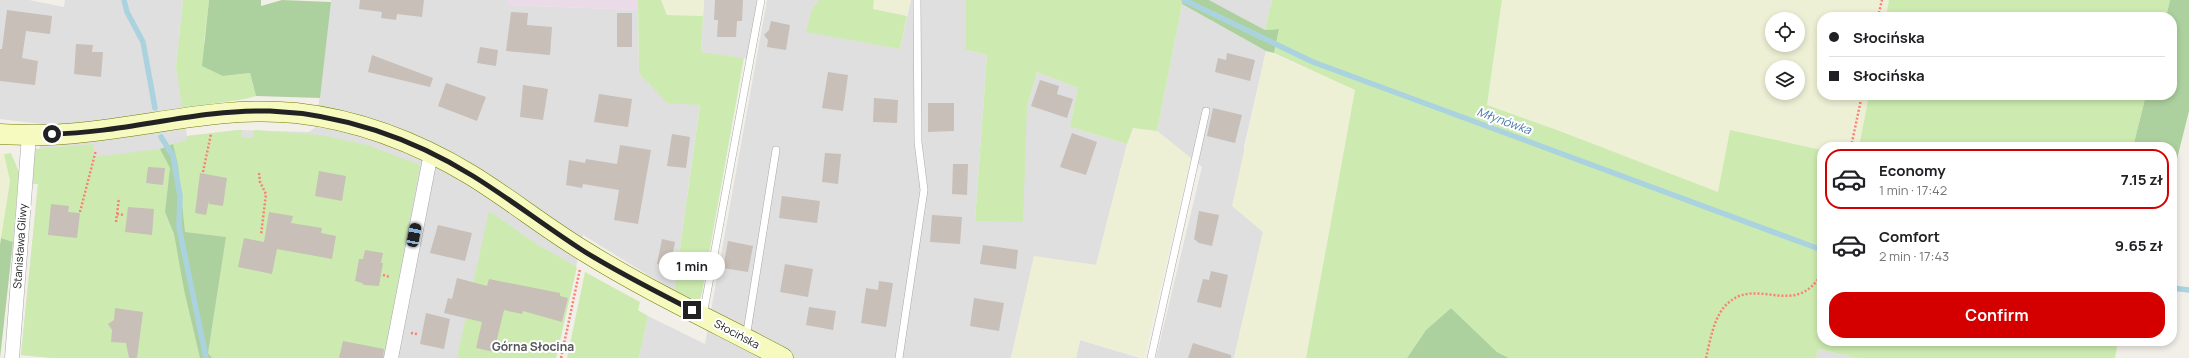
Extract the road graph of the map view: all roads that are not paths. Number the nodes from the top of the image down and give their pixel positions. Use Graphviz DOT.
graph roads {
  1 [pos="760,0"];
  2 [pos="918,0"];
  3 [pos="1206,111"];
  4 [pos="0,134"];
  5 [pos="29,135"];
  6 [pos="776,150"];
  7 [pos="431,153"];
  8 [pos="703,316"];
  9 [pos="746,339"];
  10 [pos="12,358"];
  11 [pos="391,358"];
  12 [pos="783,358"];
  13 [pos="899,358"];
  14 [pos="1151,358"];
  1 -- 8 [label="lane"];
  2 -- 13 [label="lane"];
  3 -- 14 [label="lane"];
  4 -- 5 [label="street, Słocińska"];
  5 -- 7 [label="street, Słocińska"];
  5 -- 10 [label="street, Stanisława Gliwy"];
  6 -- 9 [label="lane"];
  7 -- 8 [label="street, Słocińska"];
  7 -- 11 [label="street"];
  8 -- 9 [label="street, Słocińska"];
  9 -- 12 [label="street, Słocińska"];
}
